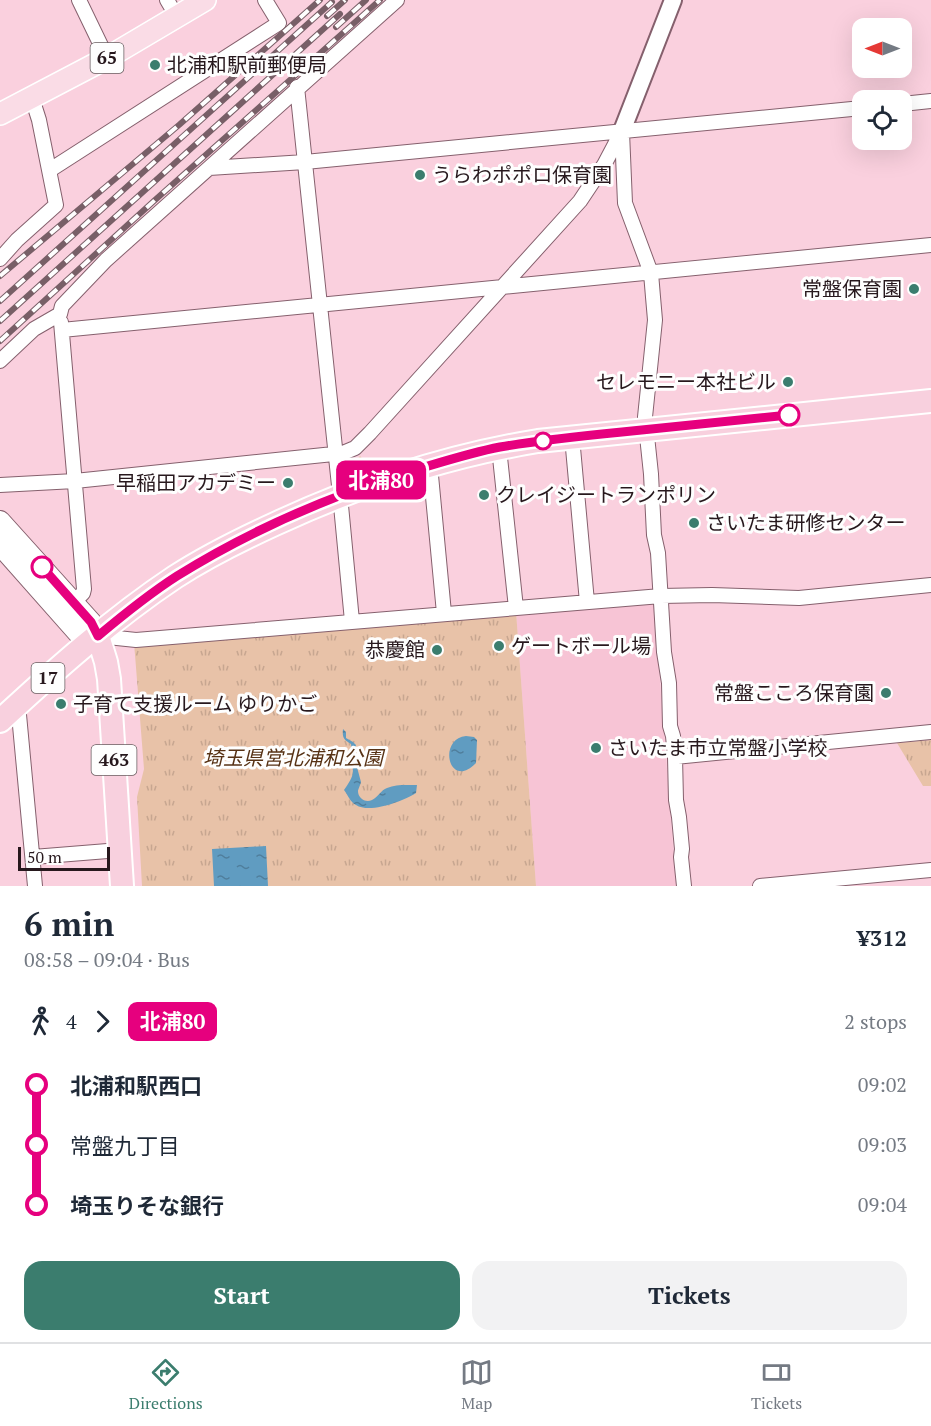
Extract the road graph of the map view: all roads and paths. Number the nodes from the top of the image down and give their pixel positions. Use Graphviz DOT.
graph roads {
  1 [pos="79,0"];
  2 [pos="205,0"];
  3 [pos="265,0"];
  4 [pos="397,0"];
  5 [pos="673,0"];
  6 [pos="172,8"];
  7 [pos="107,58"];
  8 [pos="297,87"];
  9 [pos="32,98"];
  10 [pos="931,101"];
  11 [pos="912,103"];
  12 [pos="2,108"];
  13 [pos="852,109"];
  14 [pos="622,130"];
  15 [pos="305,162"];
  16 [pos="209,168"];
  17 [pos="50,170"];
  18 [pos="931,245"];
  19 [pos="0,259"];
  20 [pos="651,273"];
  21 [pos="504,286"];
  22 [pos="320,304"];
  23 [pos="60,314"];
  24 [pos="62,330"];
  25 [pos="0,361"];
  26 [pos="931,401"];
  27 [pos="646,429"];
  28 [pos="572,437"];
  29 [pos="499,448"];
  30 [pos="336,453"];
  31 [pos="430,465"];
  32 [pos="75,481"];
  33 [pos="0,485"];
  34 [pos="340,495"];
  35 [pos="0,521"];
  36 [pos="0,545"];
  37 [pos="931,585"];
  38 [pos="660,596"];
  39 [pos="74,602"];
  40 [pos="587,602"];
  41 [pos="516,608"];
  42 [pos="444,613"];
  43 [pos="352,621"];
  44 [pos="98,636"];
  45 [pos="18,704"];
  46 [pos="0,721"];
  47 [pos="931,732"];
  48 [pos="675,757"];
  49 [pos="120,850"];
  50 [pos="33,857"];
  51 [pos="931,870"];
  52 [pos="35,886"];
  53 [pos="122,886"];
  54 [pos="684,886"];
  55 [pos="760,886"];
  1 -- 7 [label="street"];
  2 -- 6 [label="main road, 65"];
  3 -- 17 [label="street"];
  4 -- 8 [label="street"];
  5 -- 14 [label="street"];
  6 -- 7 [label="main road, 65"];
  7 -- 9 [label="main road, 65"];
  8 -- 15 [label="street"];
  8 -- 16 [label="street"];
  9 -- 12 [label="main road, 65"];
  9 -- 17 [label="street"];
  10 -- 11 [label="street"];
  13 -- 14 [label="street"];
  14 -- 15 [label="street"];
  14 -- 20 [label="street"];
  14 -- 21 [label="street"];
  15 -- 16 [label="street"];
  15 -- 22 [label="street"];
  16 -- 23 [label="street"];
  17 -- 19 [label="street"];
  18 -- 20 [label="street"];
  20 -- 21 [label="street"];
  20 -- 27 [label="street"];
  21 -- 22 [label="street"];
  21 -- 30 [label="street"];
  22 -- 24 [label="street"];
  22 -- 30 [label="street"];
  23 -- 24 [label="street"];
  23 -- 25 [label="street"];
  24 -- 32 [label="street"];
  26 -- 27 [label="highway, 17"];
  27 -- 28 [label="highway, 17"];
  27 -- 38 [label="street"];
  28 -- 29 [label="highway, 17"];
  28 -- 40 [label="street"];
  29 -- 31 [label="highway, 17"];
  29 -- 41 [label="street"];
  30 -- 32 [label="street"];
  30 -- 34 [label="street"];
  31 -- 34 [label="highway, 17"];
  31 -- 42 [label="street"];
  32 -- 33 [label="street"];
  32 -- 39 [label="street"];
  34 -- 43 [label="street"];
  34 -- 44 [label="highway, 17"];
  35 -- 39 [label="main road"];
  36 -- 44 [label="main road"];
  37 -- 38 [label="street"];
  38 -- 40 [label="street"];
  38 -- 48 [label="street"];
  39 -- 44 [label="main road"];
  40 -- 41 [label="street"];
  41 -- 42 [label="street"];
  42 -- 43 [label="street"];
  43 -- 44 [label="street"];
  44 -- 45 [label="highway, 17"];
  44 -- 49 [label="highway, 463"];
  45 -- 46 [label="highway, 17"];
  45 -- 50 [label="street"];
  47 -- 48 [label="street"];
  48 -- 54 [label="street"];
  49 -- 50 [label="street"];
  49 -- 53 [label="highway, 463"];
  50 -- 52 [label="street"];
  51 -- 55 [label="street"];
}
